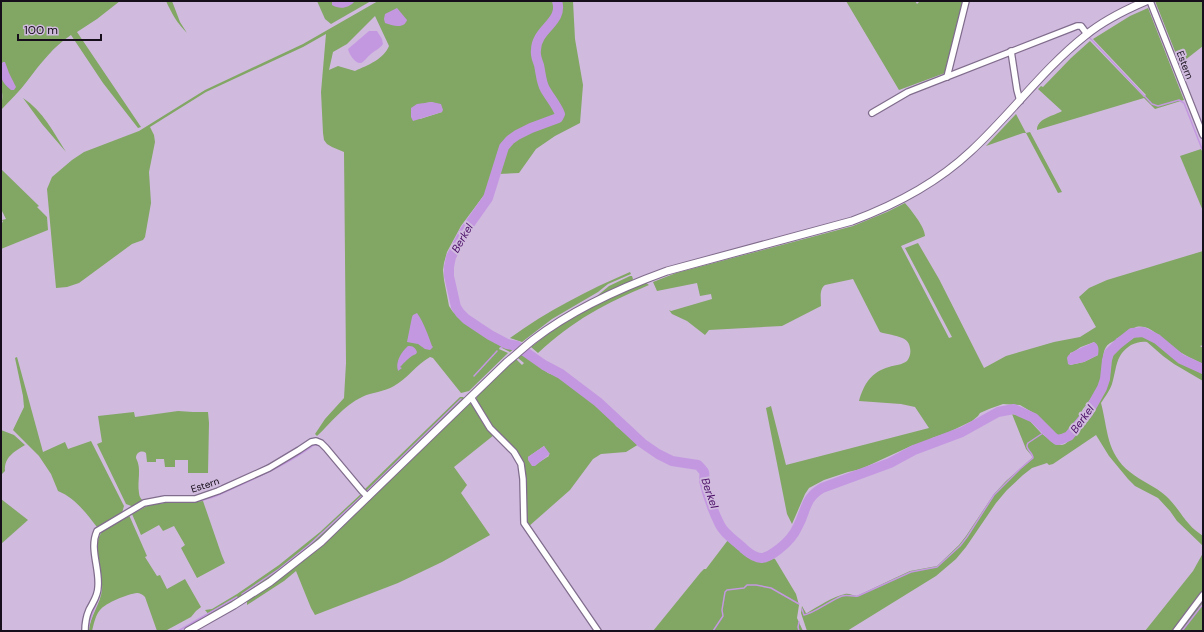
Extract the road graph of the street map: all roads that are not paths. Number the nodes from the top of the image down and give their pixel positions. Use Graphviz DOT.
graph roads {
  1 [pos="966,1"];
  2 [pos="1146,1"];
  3 [pos="1150,1"];
  4 [pos="1087,34"];
  5 [pos="1011,51"];
  6 [pos="947,76"];
  7 [pos="1020,101"];
  8 [pos="872,113"];
  9 [pos="1203,136"];
  10 [pos="471,397"];
  11 [pos="368,497"];
  12 [pos="1203,595"];
  13 [pos="84,631"];
  14 [pos="188,631"];
  15 [pos="598,631"];
  16 [pos="1176,631"];
  1 -- 6 [label="street"];
  2 -- 4 [label="street"];
  3 -- 9 [label="street, Estern"];
  4 -- 5 [label="street"];
  4 -- 7 [label="street"];
  5 -- 6 [label="street"];
  5 -- 7 [label="street"];
  6 -- 8 [label="street"];
  7 -- 10 [label="street"];
  10 -- 11 [label="street"];
  10 -- 15 [label="street"];
  11 -- 13 [label="street, Estern"];
  11 -- 14 [label="street"];
  12 -- 16 [label="street"];
}
